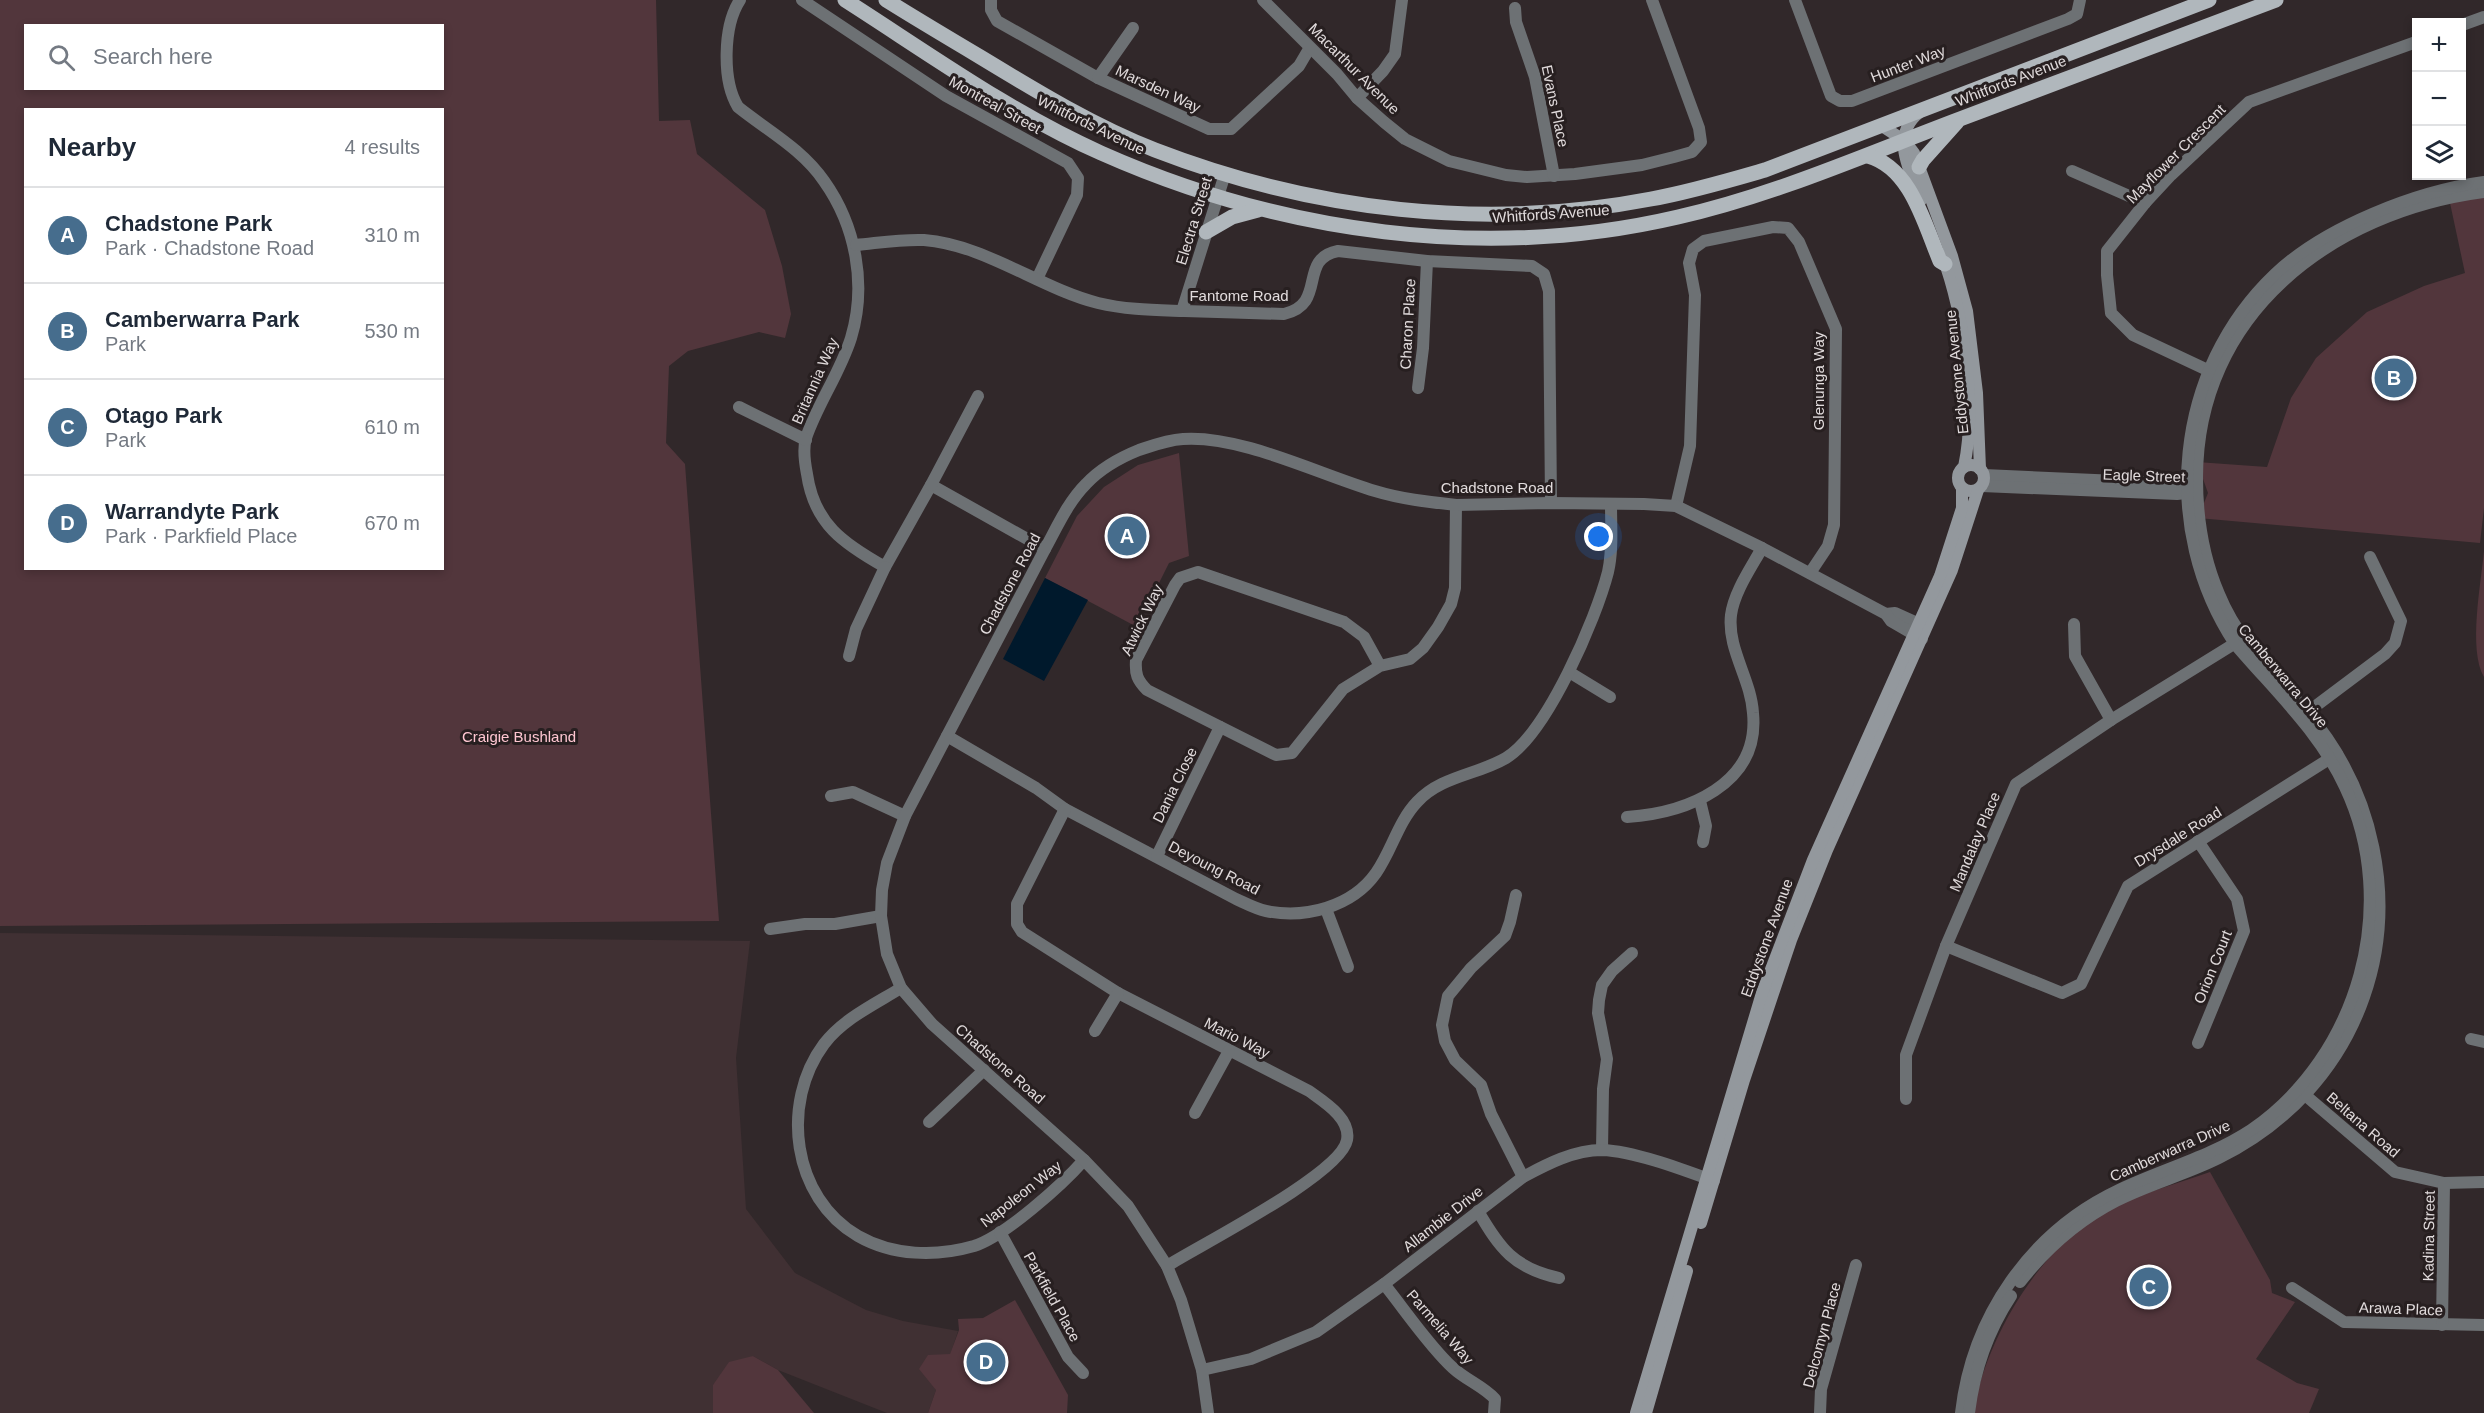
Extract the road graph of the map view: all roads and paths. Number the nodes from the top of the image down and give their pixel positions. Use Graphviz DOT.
graph roads {
  1 [pos="740,0"];
  2 [pos="802,0"];
  3 [pos="845,0"];
  4 [pos="886,0"];
  5 [pos="991,0"];
  6 [pos="1263,0"];
  7 [pos="1402,0"];
  8 [pos="1652,0"];
  9 [pos="1795,0"];
  10 [pos="2080,0"];
  11 [pos="2209,0"];
  12 [pos="2276,0"];
  13 [pos="1515,8"];
  14 [pos="2484,17"];
  15 [pos="2466,24"];
  16 [pos="1133,28"];
  17 [pos="2412,43"];
  18 [pos="1309,49"];
  19 [pos="1098,78"];
  20 [pos="1357,98"];
  21 [pos="1926,108"];
  22 [pos="1959,120"];
  23 [pos="1882,126"];
  24 [pos="1904,141"];
  25 [pos="1868,156"];
  26 [pos="1919,167"];
  27 [pos="2072,171"];
  28 [pos="1225,174"];
  29 [pos="1554,176"];
  30 [pos="2484,182"];
  31 [pos="2484,192"];
  32 [pos="1217,197"];
  33 [pos="2145,203"];
  34 [pos="1261,209"];
  35 [pos="1206,232"];
  36 [pos="856,245"];
  37 [pos="1427,261"];
  38 [pos="1945,264"];
  39 [pos="1037,279"];
  40 [pos="1182,311"];
  41 [pos="2212,373"];
  42 [pos="1418,388"];
  43 [pos="978,396"];
  44 [pos="739,407"];
  45 [pos="806,440"];
  46 [pos="1964,467"];
  47 [pos="1981,480"];
  48 [pos="931,485"];
  49 [pos="1962,488"];
  50 [pos="2190,490"];
  51 [pos="1551,503"];
  52 [pos="1611,504"];
  53 [pos="1456,505"];
  54 [pos="1676,506"];
  55 [pos="1762,548"];
  56 [pos="1045,549"];
  57 [pos="2370,557"];
  58 [pos="885,567"];
  59 [pos="1810,573"];
  60 [pos="2074,624"];
  61 [pos="1921,632"];
  62 [pos="2239,642"];
  63 [pos="849,656"];
  64 [pos="1380,666"];
  65 [pos="1569,672"];
  66 [pos="1610,697"];
  67 [pos="2303,715"];
  68 [pos="2111,720"];
  69 [pos="1220,727"];
  70 [pos="947,736"];
  71 [pos="2333,756"];
  72 [pos="831,796"];
  73 [pos="1700,801"];
  74 [pos="1065,809"];
  75 [pos="905,816"];
  76 [pos="1627,817"];
  77 [pos="2198,841"];
  78 [pos="1702,842"];
  79 [pos="1157,855"];
  80 [pos="1516,895"];
  81 [pos="1326,909"];
  82 [pos="881,916"];
  83 [pos="770,929"];
  84 [pos="1946,946"];
  85 [pos="1632,953"];
  86 [pos="1348,967"];
  87 [pos="901,988"];
  88 [pos="1118,993"];
  89 [pos="1095,1031"];
  90 [pos="2471,1039"];
  91 [pos="2484,1042"];
  92 [pos="2198,1043"];
  93 [pos="1229,1051"];
  94 [pos="984,1070"];
  95 [pos="2302,1092"];
  96 [pos="1906,1099"];
  97 [pos="1195,1113"];
  98 [pos="929,1122"];
  99 [pos="1602,1150"];
  100 [pos="1084,1160"];
  101 [pos="1523,1177"];
  102 [pos="1710,1180"];
  103 [pos="2444,1182"];
  104 [pos="2484,1182"];
  105 [pos="1478,1211"];
  106 [pos="1000,1232"];
  107 [pos="1856,1265"];
  108 [pos="1167,1266"];
  109 [pos="1559,1278"];
  110 [pos="1384,1284"];
  111 [pos="2292,1288"];
  112 [pos="2442,1325"];
  113 [pos="2484,1325"];
  114 [pos="1202,1370"];
  115 [pos="1083,1373"];
  116 [pos="1208,1413"];
  117 [pos="1494,1413"];
  118 [pos="1636,1413"];
  119 [pos="1646,1413"];
  120 [pos="1820,1413"];
  121 [pos="1961,1413"];
  122 [pos="1969,1413"];
  1 -- 36 [label="street, Britannia Way"];
  2 -- 39 [label="street, Montreal Street"];
  3 -- 32 [label="main road, Whitfords Avenue"];
  4 -- 28 [label="main road, Whitfords Avenue"];
  5 -- 19 [label="street, Marsden Way"];
  6 -- 18 [label="street, Macarthur Avenue"];
  7 -- 20 [label="street"];
  8 -- 29 [label="street, Macarthur Avenue"];
  9 -- 10 [label="street, Hunter Way"];
  11 -- 21 [label="main road, Whitfords Avenue"];
  12 -- 22 [label="main road, Whitfords Avenue"];
  13 -- 29 [label="street, Evans Place"];
  14 -- 15 [label="street"];
  16 -- 19 [label="street"];
  17 -- 33 [label="street, Mayflower Crescent"];
  18 -- 19 [label="street, Marsden Way"];
  18 -- 20 [label="street, Macarthur Avenue"];
  20 -- 29 [label="street, Macarthur Avenue"];
  21 -- 23 [label="main road, Whitfords Avenue"];
  21 -- 24 [label="main road"];
  22 -- 24 [label="main road, Whitfords Avenue"];
  22 -- 26 [label="main road"];
  23 -- 24 [label="main road"];
  23 -- 28 [label="main road, Whitfords Avenue"];
  24 -- 25 [label="main road, Whitfords Avenue"];
  24 -- 26 [label="main road, Eddystone Avenue"];
  24 -- 38 [label="main road, Eddystone Avenue"];
  25 -- 34 [label="main road, Whitfords Avenue"];
  25 -- 38 [label="main road"];
  26 -- 47 [label="main road, Eddystone Avenue"];
  27 -- 33 [label="street"];
  28 -- 32 [label="street, Electra Street"];
  30 -- 41 [label="street, Camberwarra Drive"];
  31 -- 41 [label="street, Camberwarra Drive"];
  32 -- 34 [label="main road, Whitfords Avenue"];
  32 -- 35 [label="street, Electra Street"];
  33 -- 41 [label="street, Mayflower Crescent"];
  34 -- 35 [label="main road"];
  35 -- 40 [label="street, Electra Street"];
  36 -- 39 [label="street, Fantome Road"];
  36 -- 45 [label="street, Britannia Way"];
  37 -- 40 [label="street, Fantome Road"];
  37 -- 42 [label="street, Charon Place"];
  37 -- 51 [label="street, Fantome Road"];
  38 -- 46 [label="main road, Eddystone Avenue"];
  39 -- 40 [label="street, Fantome Road"];
  41 -- 50 [label="street, Camberwarra Drive"];
  43 -- 48 [label="street"];
  44 -- 45 [label="street"];
  45 -- 58 [label="street, Britannia Way"];
  46 -- 47 [label="main road"];
  46 -- 49 [label="main road"];
  47 -- 49 [label="main road"];
  47 -- 50 [label="street, Eagle Street"];
  47 -- 61 [label="main road, Eddystone Avenue"];
  48 -- 56 [label="street"];
  48 -- 58 [label="street"];
  49 -- 61 [label="main road, Eddystone Avenue"];
  50 -- 62 [label="street, Camberwarra Drive"];
  51 -- 52 [label="street, Chadstone Road"];
  51 -- 53 [label="street, Chadstone Road"];
  52 -- 54 [label="street, Chadstone Road"];
  52 -- 65 [label="street, Deyoung Road"];
  53 -- 56 [label="street, Chadstone Road"];
  53 -- 64 [label="street, Atwick Way"];
  54 -- 55 [label="street, Chadstone Road"];
  54 -- 59 [label="street, Glenunga Way"];
  55 -- 59 [label="street, Chadstone Road"];
  55 -- 73 [label="street"];
  56 -- 70 [label="street, Chadstone Road"];
  57 -- 67 [label="street"];
  58 -- 63 [label="street"];
  59 -- 61 [label="street, Chadstone Road"];
  60 -- 68 [label="street"];
  61 -- 102 [label="main road, Eddystone Avenue"];
  62 -- 67 [label="street, Camberwarra Drive"];
  62 -- 68 [label="street, Mandalay Place"];
  64 -- 69 [label="street, Atwick Way"];
  64 -- 69 [label="street, Atwick Way"];
  65 -- 66 [label="street"];
  65 -- 81 [label="street, Deyoung Road"];
  67 -- 71 [label="street, Camberwarra Drive"];
  68 -- 84 [label="street, Mandalay Place"];
  69 -- 79 [label="street, Dania Close"];
  70 -- 74 [label="street, Deyoung Road"];
  70 -- 75 [label="street, Chadstone Road"];
  71 -- 77 [label="street, Drysdale Road"];
  71 -- 95 [label="street, Camberwarra Drive"];
  72 -- 75 [label="street"];
  73 -- 76 [label="street"];
  73 -- 78 [label="street"];
  74 -- 79 [label="street, Deyoung Road"];
  74 -- 88 [label="street, Mario Way"];
  75 -- 82 [label="street, Chadstone Road"];
  77 -- 84 [label="street, Drysdale Road"];
  77 -- 92 [label="street, Orion Court"];
  79 -- 81 [label="street, Deyoung Road"];
  80 -- 101 [label="street"];
  81 -- 86 [label="street"];
  82 -- 83 [label="street"];
  82 -- 87 [label="street, Chadstone Road"];
  84 -- 96 [label="street, Mandalay Place"];
  85 -- 99 [label="street"];
  87 -- 94 [label="street, Chadstone Road"];
  87 -- 106 [label="street, Napoleon Way"];
  88 -- 89 [label="street"];
  88 -- 93 [label="street, Mario Way"];
  90 -- 91 [label="street"];
  93 -- 97 [label="street"];
  93 -- 108 [label="street, Mario Way"];
  94 -- 98 [label="street"];
  94 -- 100 [label="street, Chadstone Road"];
  95 -- 103 [label="street, Beltana Road"];
  95 -- 121 [label="street, Camberwarra Drive"];
  95 -- 122 [label="street, Camberwarra Drive"];
  99 -- 101 [label="street, Allambie Drive"];
  99 -- 102 [label="street, Allambie Drive"];
  100 -- 106 [label="street, Napoleon Way"];
  100 -- 108 [label="street, Chadstone Road"];
  101 -- 105 [label="street, Allambie Drive"];
  102 -- 118 [label="main road, Eddystone Avenue"];
  102 -- 119 [label="main road, Eddystone Avenue"];
  103 -- 104 [label="street, Beltana Road"];
  103 -- 112 [label="street, Kadina Street"];
  105 -- 109 [label="street"];
  105 -- 110 [label="street, Allambie Drive"];
  106 -- 115 [label="street, Parkfield Place"];
  107 -- 120 [label="street, Delcomyn Place"];
  108 -- 114 [label="street, Chadstone Road"];
  110 -- 114 [label="street, Allambie Drive"];
  110 -- 117 [label="street, Parmelia Way"];
  111 -- 112 [label="street, Arawa Place"];
  112 -- 113 [label="street, Arawa Place"];
  114 -- 116 [label="street, Chadstone Road"];
}
